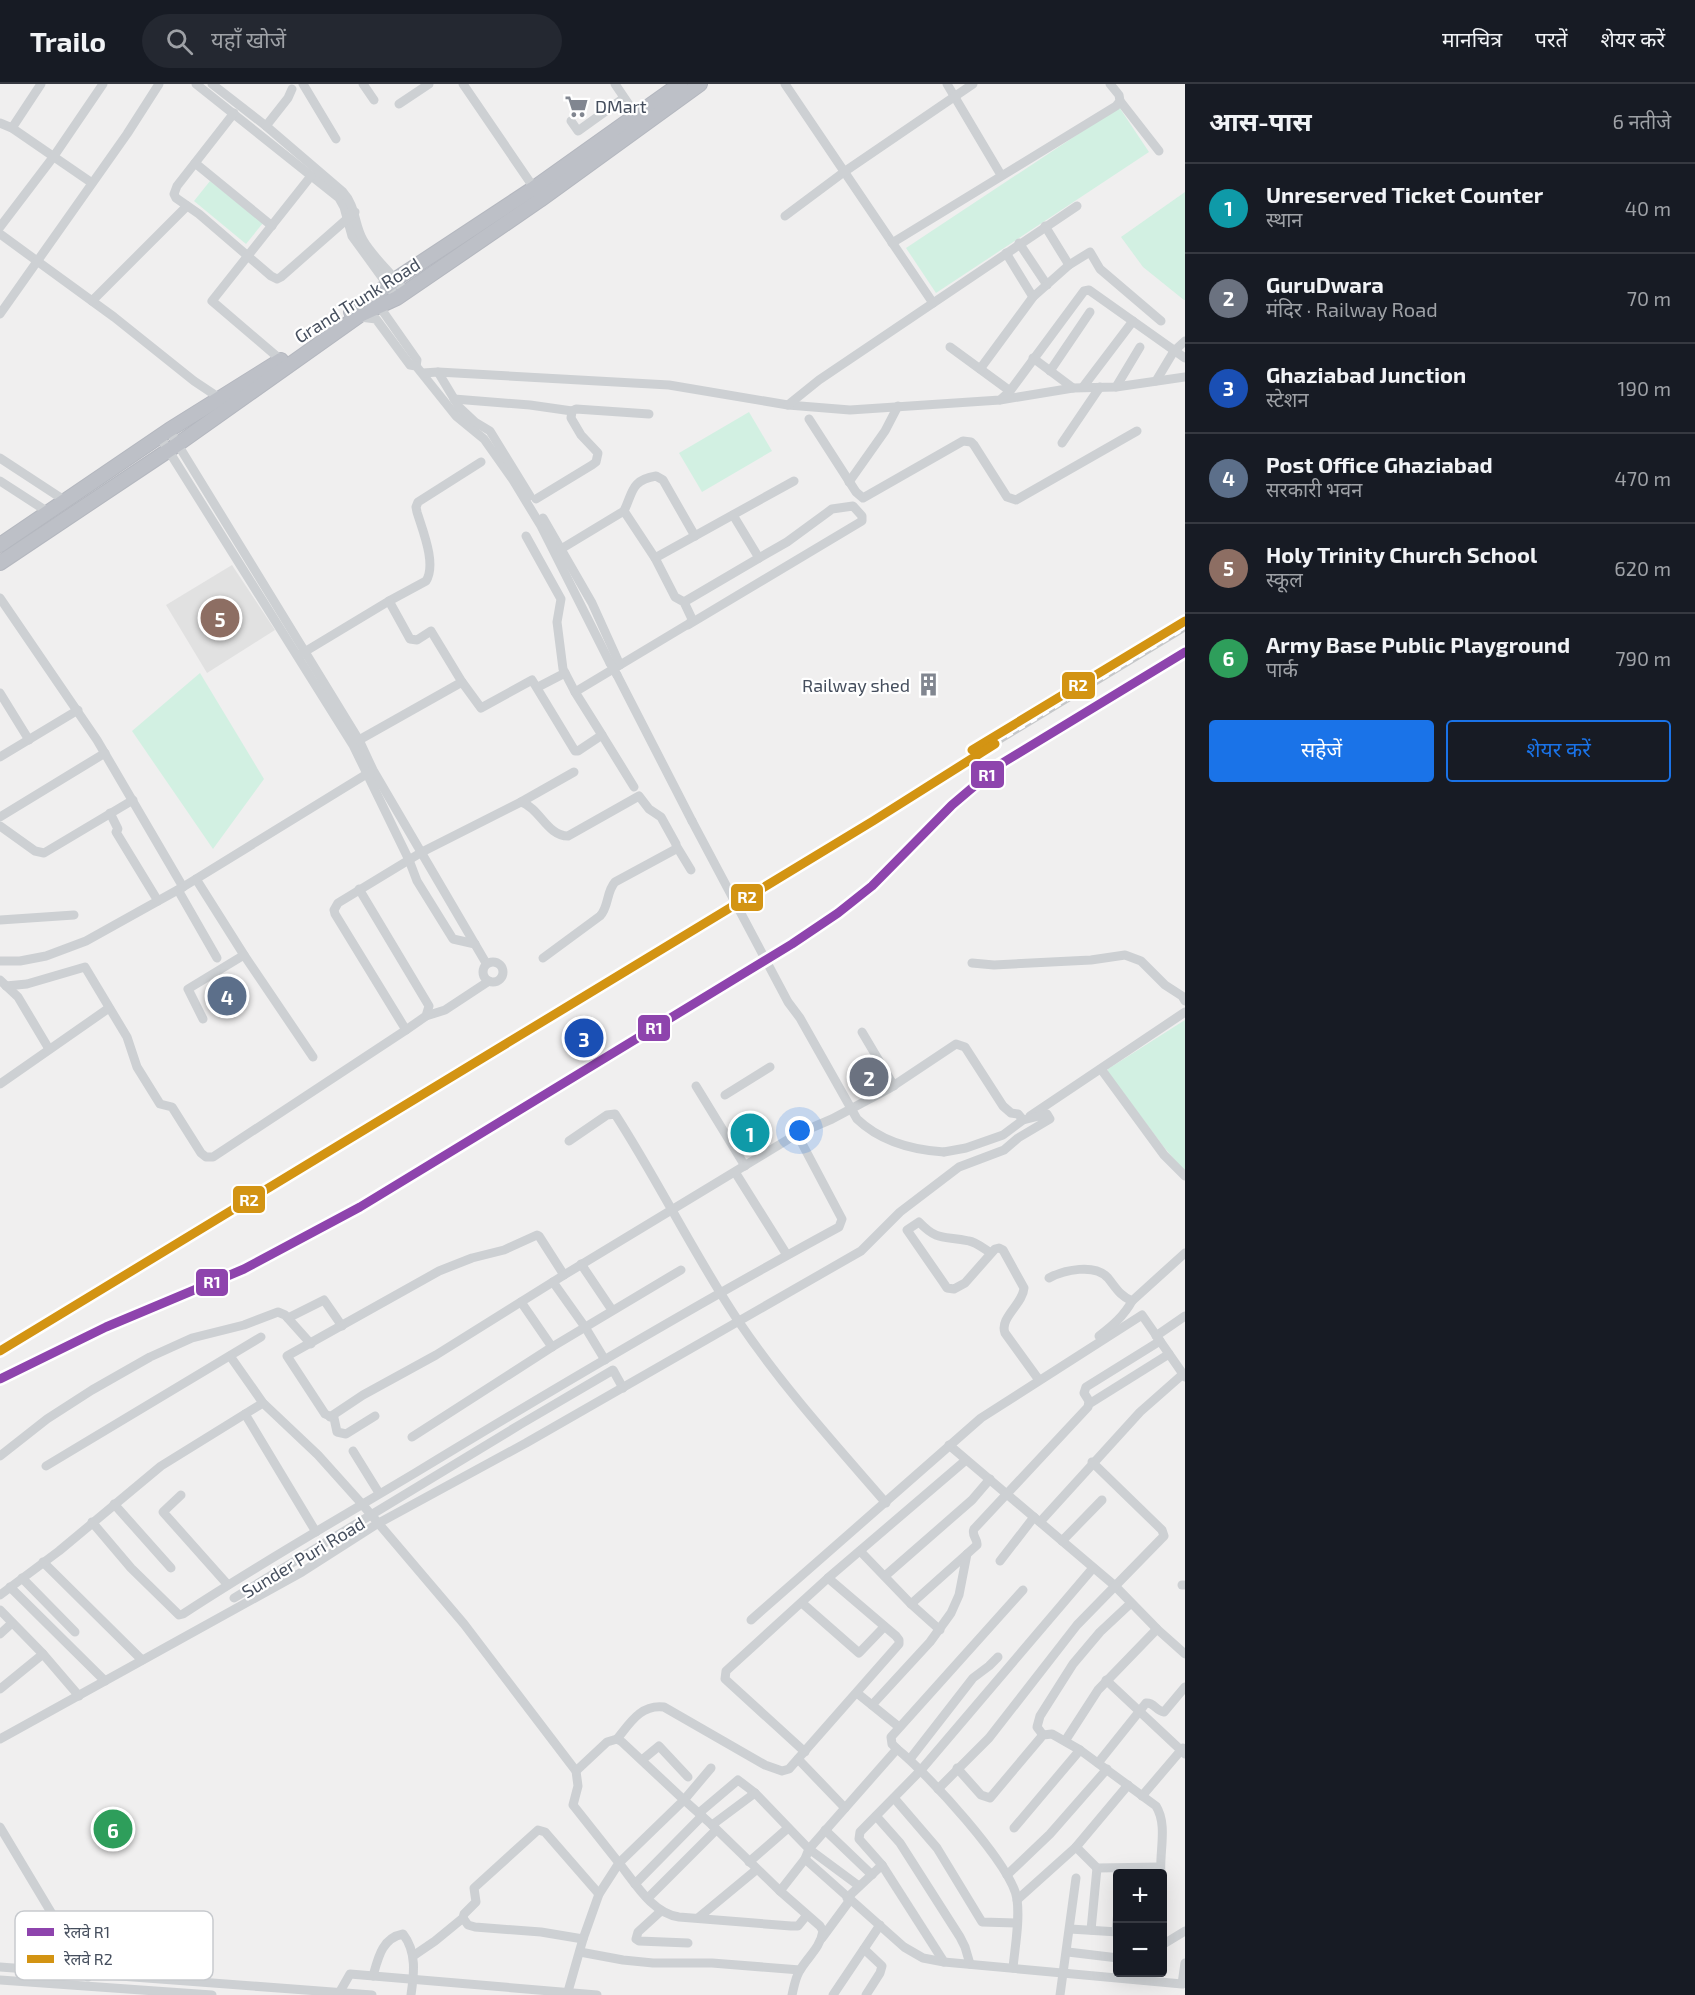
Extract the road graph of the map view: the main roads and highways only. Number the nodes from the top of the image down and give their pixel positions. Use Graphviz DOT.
graph roads {
  1 [pos="700,84"];
  2 [pos="674,86"];
  3 [pos="375,301"];
  4 [pos="3,540"];
  5 [pos="0,563"];
  1 -- 3 [label="highway, Grand Trunk Road"];
  2 -- 3 [label="highway, Grand Trunk Road"];
  3 -- 4 [label="highway, Grand Trunk Road"];
  3 -- 5 [label="highway, Grand Trunk Road"];
}
